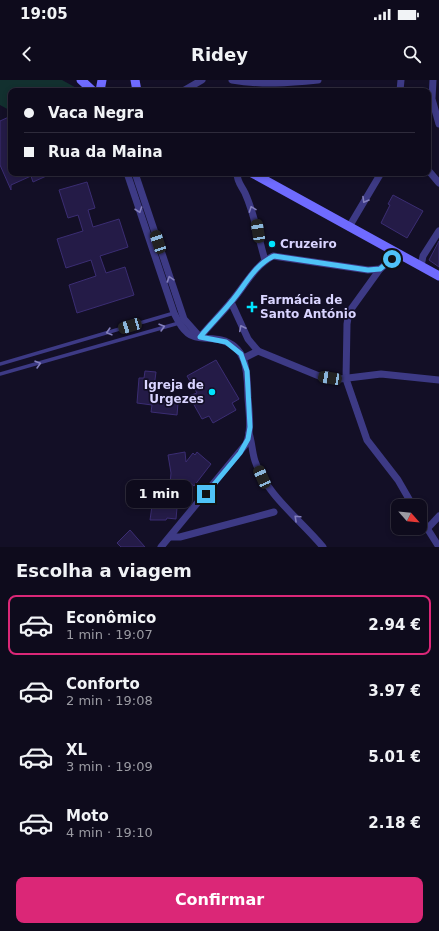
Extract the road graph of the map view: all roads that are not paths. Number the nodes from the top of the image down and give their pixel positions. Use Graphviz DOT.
graph roads {
  1 [pos="81,80"];
  2 [pos="202,80"];
  3 [pos="232,80"];
  4 [pos="318,80"];
  5 [pos="433,80"];
  6 [pos="90,88"];
  7 [pos="188,88"];
  8 [pos="439,124"];
  9 [pos="431,174"];
  10 [pos="128,176"];
  11 [pos="136,176"];
  12 [pos="237,176"];
  13 [pos="257,176"];
  14 [pos="379,176"];
  15 [pos="439,183"];
  16 [pos="349,227"];
  17 [pos="439,231"];
  18 [pos="398,254"];
  19 [pos="265,260"];
  20 [pos="421,266"];
  21 [pos="380,269"];
  22 [pos="439,276"];
  23 [pos="231,302"];
  24 [pos="174,313"];
  25 [pos="179,322"];
  26 [pos="200,337"];
  27 [pos="258,351"];
  28 [pos="244,358"];
  29 [pos="0,364"];
  30 [pos="0,374"];
  31 [pos="346,379"];
  32 [pos="439,380"];
  33 [pos="249,433"];
  34 [pos="240,453"];
  35 [pos="254,459"];
  36 [pos="409,499"];
  37 [pos="274,512"];
  38 [pos="439,516"];
  39 [pos="427,529"];
  40 [pos="170,537"];
  41 [pos="161,547"];
  42 [pos="323,547"];
  43 [pos="439,547"];
  1 -- 6 [label="main road"];
  2 -- 7 [label="street"];
  3 -- 4 [label="street"];
  5 -- 8 [label="street"];
  9 -- 15 [label="street"];
  10 -- 24 [label="street, one-way"];
  26 -- 11 [label="street, one-way"];
  19 -- 12 [label="street, one-way"];
  13 -- 16 [label="main road"];
  14 -- 16 [label="street, one-way"];
  16 -- 18 [label="main road"];
  17 -- 20 [label="street"];
  18 -- 20 [label="main road"];
  18 -- 21 [label="street"];
  19 -- 21 [label="street"];
  19 -- 23 [label="street"];
  20 -- 22 [label="main road"];
  21 -- 31 [label="street"];
  23 -- 26 [label="street"];
  27 -- 23 [label="street, one-way"];
  24 -- 25 [label="street"];
  24 -- 29 [label="lane, one-way"];
  25 -- 26 [label="street"];
  30 -- 25 [label="lane, one-way"];
  26 -- 28 [label="street"];
  27 -- 28 [label="street"];
  27 -- 31 [label="street"];
  28 -- 33 [label="street"];
  31 -- 32 [label="street"];
  31 -- 36 [label="street"];
  33 -- 34 [label="street"];
  33 -- 35 [label="street"];
  34 -- 35 [label="street"];
  34 -- 40 [label="street"];
  42 -- 35 [label="street, one-way"];
  37 -- 40 [label="street"];
  38 -- 39 [label="street"];
  39 -- 43 [label="street"];
  40 -- 41 [label="street"];
}
